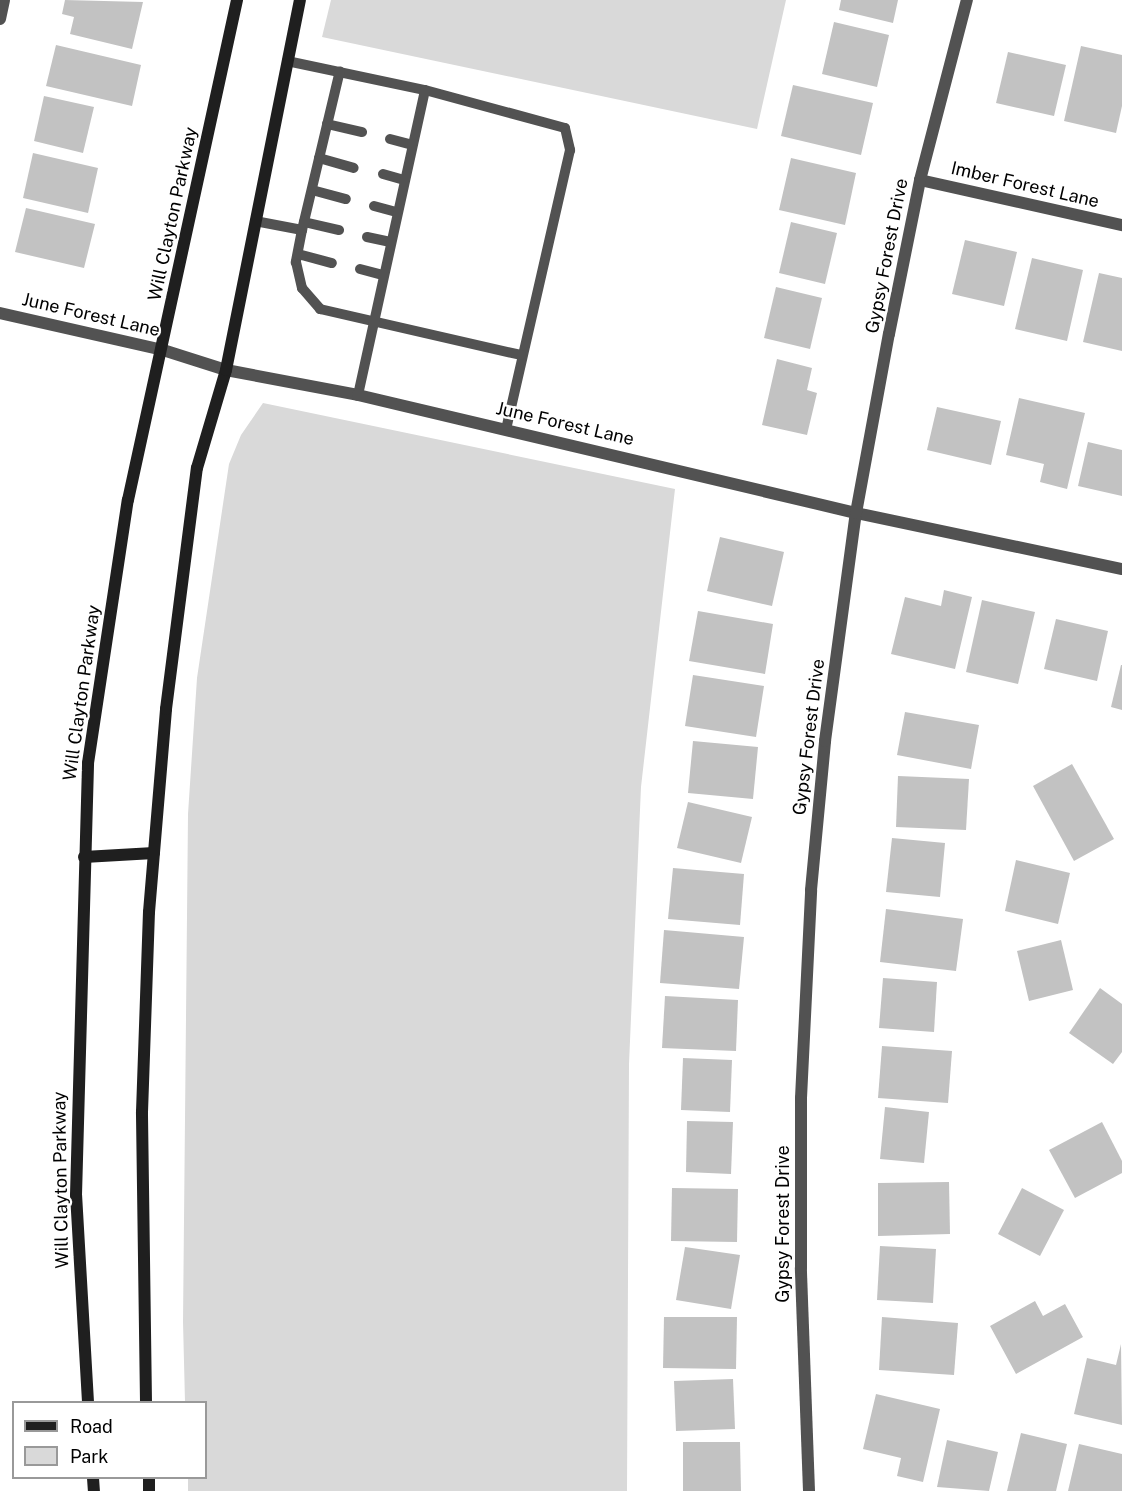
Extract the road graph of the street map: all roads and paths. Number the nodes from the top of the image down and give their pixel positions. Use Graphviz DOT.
graph roads {
  1 [pos="4,0"];
  2 [pos="237,0"];
  3 [pos="300,0"];
  4 [pos="967,0"];
  5 [pos="0,19"];
  6 [pos="287,61"];
  7 [pos="340,70"];
  8 [pos="425,90"];
  9 [pos="327,124"];
  10 [pos="362,132"];
  11 [pos="390,139"];
  12 [pos="412,145"];
  13 [pos="319,158"];
  14 [pos="354,168"];
  15 [pos="383,174"];
  16 [pos="404,180"];
  17 [pos="920,180"];
  18 [pos="312,190"];
  19 [pos="346,199"];
  20 [pos="374,206"];
  21 [pos="397,212"];
  22 [pos="255,221"];
  23 [pos="1122,225"];
  24 [pos="303,226"];
  25 [pos="339,230"];
  26 [pos="368,237"];
  27 [pos="390,242"];
  28 [pos="298,254"];
  29 [pos="332,263"];
  30 [pos="360,269"];
  31 [pos="382,275"];
  32 [pos="0,313"];
  33 [pos="372,321"];
  34 [pos="163,350"];
  35 [pos="521,355"];
  36 [pos="226,370"];
  37 [pos="358,395"];
  38 [pos="506,429"];
  39 [pos="856,513"];
  40 [pos="1122,569"];
  41 [pos="154,853"];
  42 [pos="84,857"];
  43 [pos="88,1401"];
  44 [pos="146,1401"];
  45 [pos="809,1491"];
  1 -- 5 [label="street"];
  2 -- 34 [label="main road, Will Clayton Parkway"];
  3 -- 6 [label="main road"];
  4 -- 17 [label="street, Gypsy Forest Drive"];
  6 -- 7 [label="lane"];
  6 -- 22 [label="main road"];
  7 -- 8 [label="lane"];
  7 -- 9 [label="lane"];
  8 -- 12 [label="lane"];
  8 -- 35 [label="lane"];
  9 -- 10 [label="lane"];
  9 -- 13 [label="lane"];
  11 -- 12 [label="lane"];
  12 -- 16 [label="lane"];
  13 -- 14 [label="lane"];
  13 -- 18 [label="lane"];
  15 -- 16 [label="lane"];
  16 -- 21 [label="lane"];
  17 -- 23 [label="street, Imber Forest Lane"];
  17 -- 39 [label="street, Gypsy Forest Drive"];
  18 -- 19 [label="lane"];
  18 -- 24 [label="lane"];
  20 -- 21 [label="lane"];
  21 -- 27 [label="lane"];
  22 -- 24 [label="lane"];
  22 -- 36 [label="main road"];
  24 -- 25 [label="lane"];
  24 -- 28 [label="lane"];
  26 -- 27 [label="lane"];
  27 -- 31 [label="lane"];
  28 -- 29 [label="lane"];
  28 -- 33 [label="lane"];
  30 -- 31 [label="lane"];
  31 -- 33 [label="lane"];
  32 -- 34 [label="street, June Forest Lane"];
  33 -- 35 [label="lane"];
  33 -- 37 [label="lane"];
  34 -- 36 [label="street, June Forest Lane"];
  34 -- 42 [label="main road, Will Clayton Parkway"];
  35 -- 38 [label="lane"];
  36 -- 37 [label="street, June Forest Lane"];
  36 -- 41 [label="main road"];
  37 -- 38 [label="street, June Forest Lane"];
  38 -- 39 [label="street, June Forest Lane"];
  39 -- 40 [label="street, June Forest Lane"];
  39 -- 45 [label="street, Gypsy Forest Drive"];
  41 -- 42 [label="main road"];
  41 -- 44 [label="main road"];
  42 -- 43 [label="main road, Will Clayton Parkway"];
}
